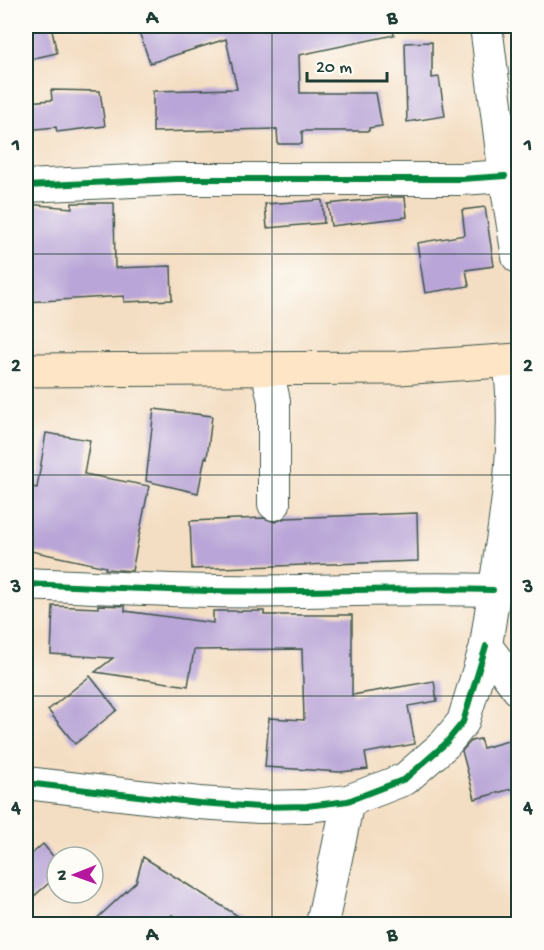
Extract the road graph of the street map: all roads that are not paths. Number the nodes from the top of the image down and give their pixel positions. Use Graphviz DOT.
graph roads {
  1 [pos="486,26"];
  2 [pos="505,176"];
  3 [pos="26,186"];
  4 [pos="519,256"];
  5 [pos="514,361"];
  6 [pos="267,369"];
  7 [pos="26,370"];
  8 [pos="274,504"];
  9 [pos="26,584"];
  10 [pos="494,590"];
  11 [pos="486,646"];
  12 [pos="519,689"];
  13 [pos="26,783"];
  14 [pos="348,801"];
  15 [pos="322,924"];
  1 -- 2 [label="street"];
  2 -- 3 [label="street"];
  2 -- 4 [label="street"];
  5 -- 6 [label="main road"];
  5 -- 10 [label="street"];
  6 -- 7 [label="main road"];
  6 -- 8 [label="street"];
  9 -- 10 [label="street"];
  10 -- 11 [label="street"];
  11 -- 12 [label="street"];
  11 -- 14 [label="street"];
  13 -- 14 [label="street"];
  14 -- 15 [label="street"];
}
